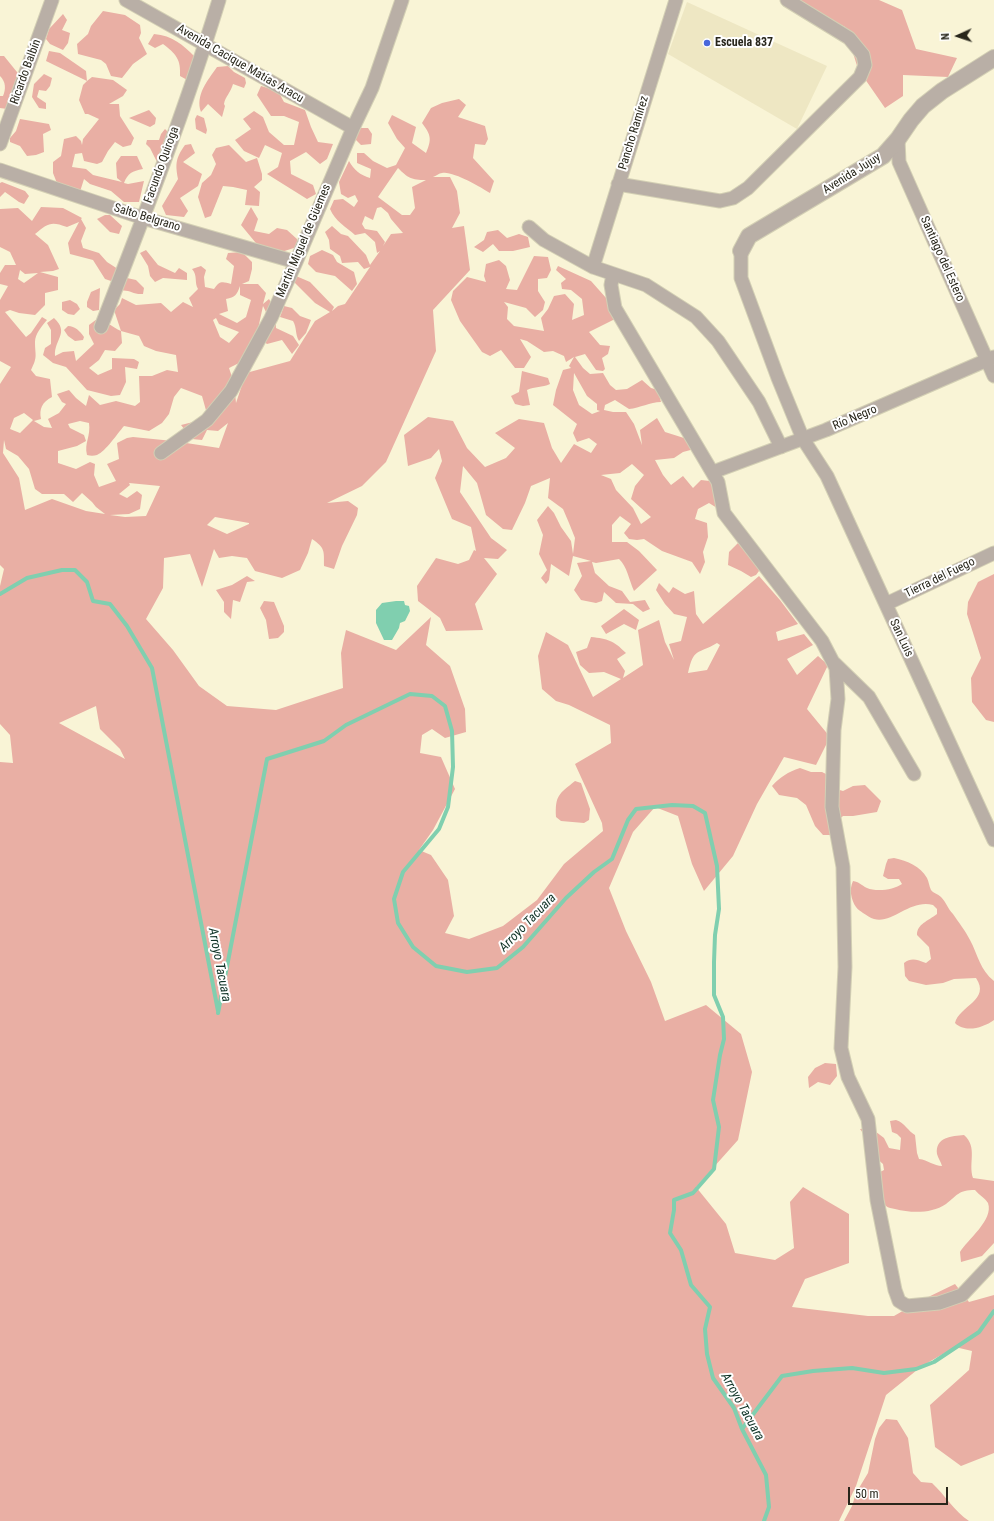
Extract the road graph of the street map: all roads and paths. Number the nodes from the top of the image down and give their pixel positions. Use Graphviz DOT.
graph roads {
  1 [pos="52,0"];
  2 [pos="126,0"];
  3 [pos="219,0"];
  4 [pos="402,0"];
  5 [pos="676,0"];
  6 [pos="787,0"];
  7 [pos="205,44"];
  8 [pos="994,58"];
  9 [pos="353,128"];
  10 [pos="898,139"];
  11 [pos="0,144"];
  12 [pos="0,170"];
  13 [pos="618,184"];
  14 [pos="143,218"];
  15 [pos="530,227"];
  16 [pos="741,251"];
  17 [pos="296,262"];
  18 [pos="593,267"];
  19 [pos="613,274"];
  20 [pos="101,327"];
  21 [pos="991,359"];
  22 [pos="994,376"];
  23 [pos="803,439"];
  24 [pos="781,446"];
  25 [pos="161,453"];
  26 [pos="713,472"];
  27 [pos="994,553"];
  28 [pos="886,604"];
  29 [pos="834,663"];
  30 [pos="914,774"];
  31 [pos="994,840"];
  32 [pos="994,1261"];
  1 -- 11 [label="street, Ricardo Balbín"];
  2 -- 7 [label="street, Avenida Cacique Matías Aracu"];
  3 -- 7 [label="street, Facundo Quiroga"];
  4 -- 9 [label="street, Martín Miguel de Güemes"];
  5 -- 13 [label="street, Pancho Ramírez"];
  6 -- 13 [label="street"];
  7 -- 9 [label="street, Avenida Cacique Matías Aracu"];
  7 -- 14 [label="street, Facundo Quiroga"];
  8 -- 10 [label="street, Avenida Jujuy"];
  9 -- 17 [label="street, Martín Miguel de Güemes"];
  10 -- 16 [label="street, Avenida Jujuy"];
  10 -- 21 [label="street, Santiago del Estero"];
  12 -- 14 [label="street, Salto Belgrano"];
  13 -- 18 [label="street, Pancho Ramírez"];
  14 -- 17 [label="street, Salto Belgrano"];
  14 -- 20 [label="street, Facundo Quiroga"];
  15 -- 18 [label="street"];
  16 -- 23 [label="street, San Luis"];
  17 -- 25 [label="street, Martín Miguel de Güemes"];
  18 -- 19 [label="street"];
  19 -- 24 [label="street"];
  19 -- 26 [label="street"];
  21 -- 22 [label="street, Santiago del Estero"];
  21 -- 23 [label="street, Río Negro"];
  23 -- 24 [label="street, Río Negro"];
  23 -- 28 [label="street, San Luis"];
  24 -- 26 [label="street, Río Negro"];
  26 -- 29 [label="street"];
  27 -- 28 [label="street, Tierra del Fuego"];
  28 -- 31 [label="street, San Luis"];
  29 -- 30 [label="street"];
  29 -- 32 [label="street"];
}
